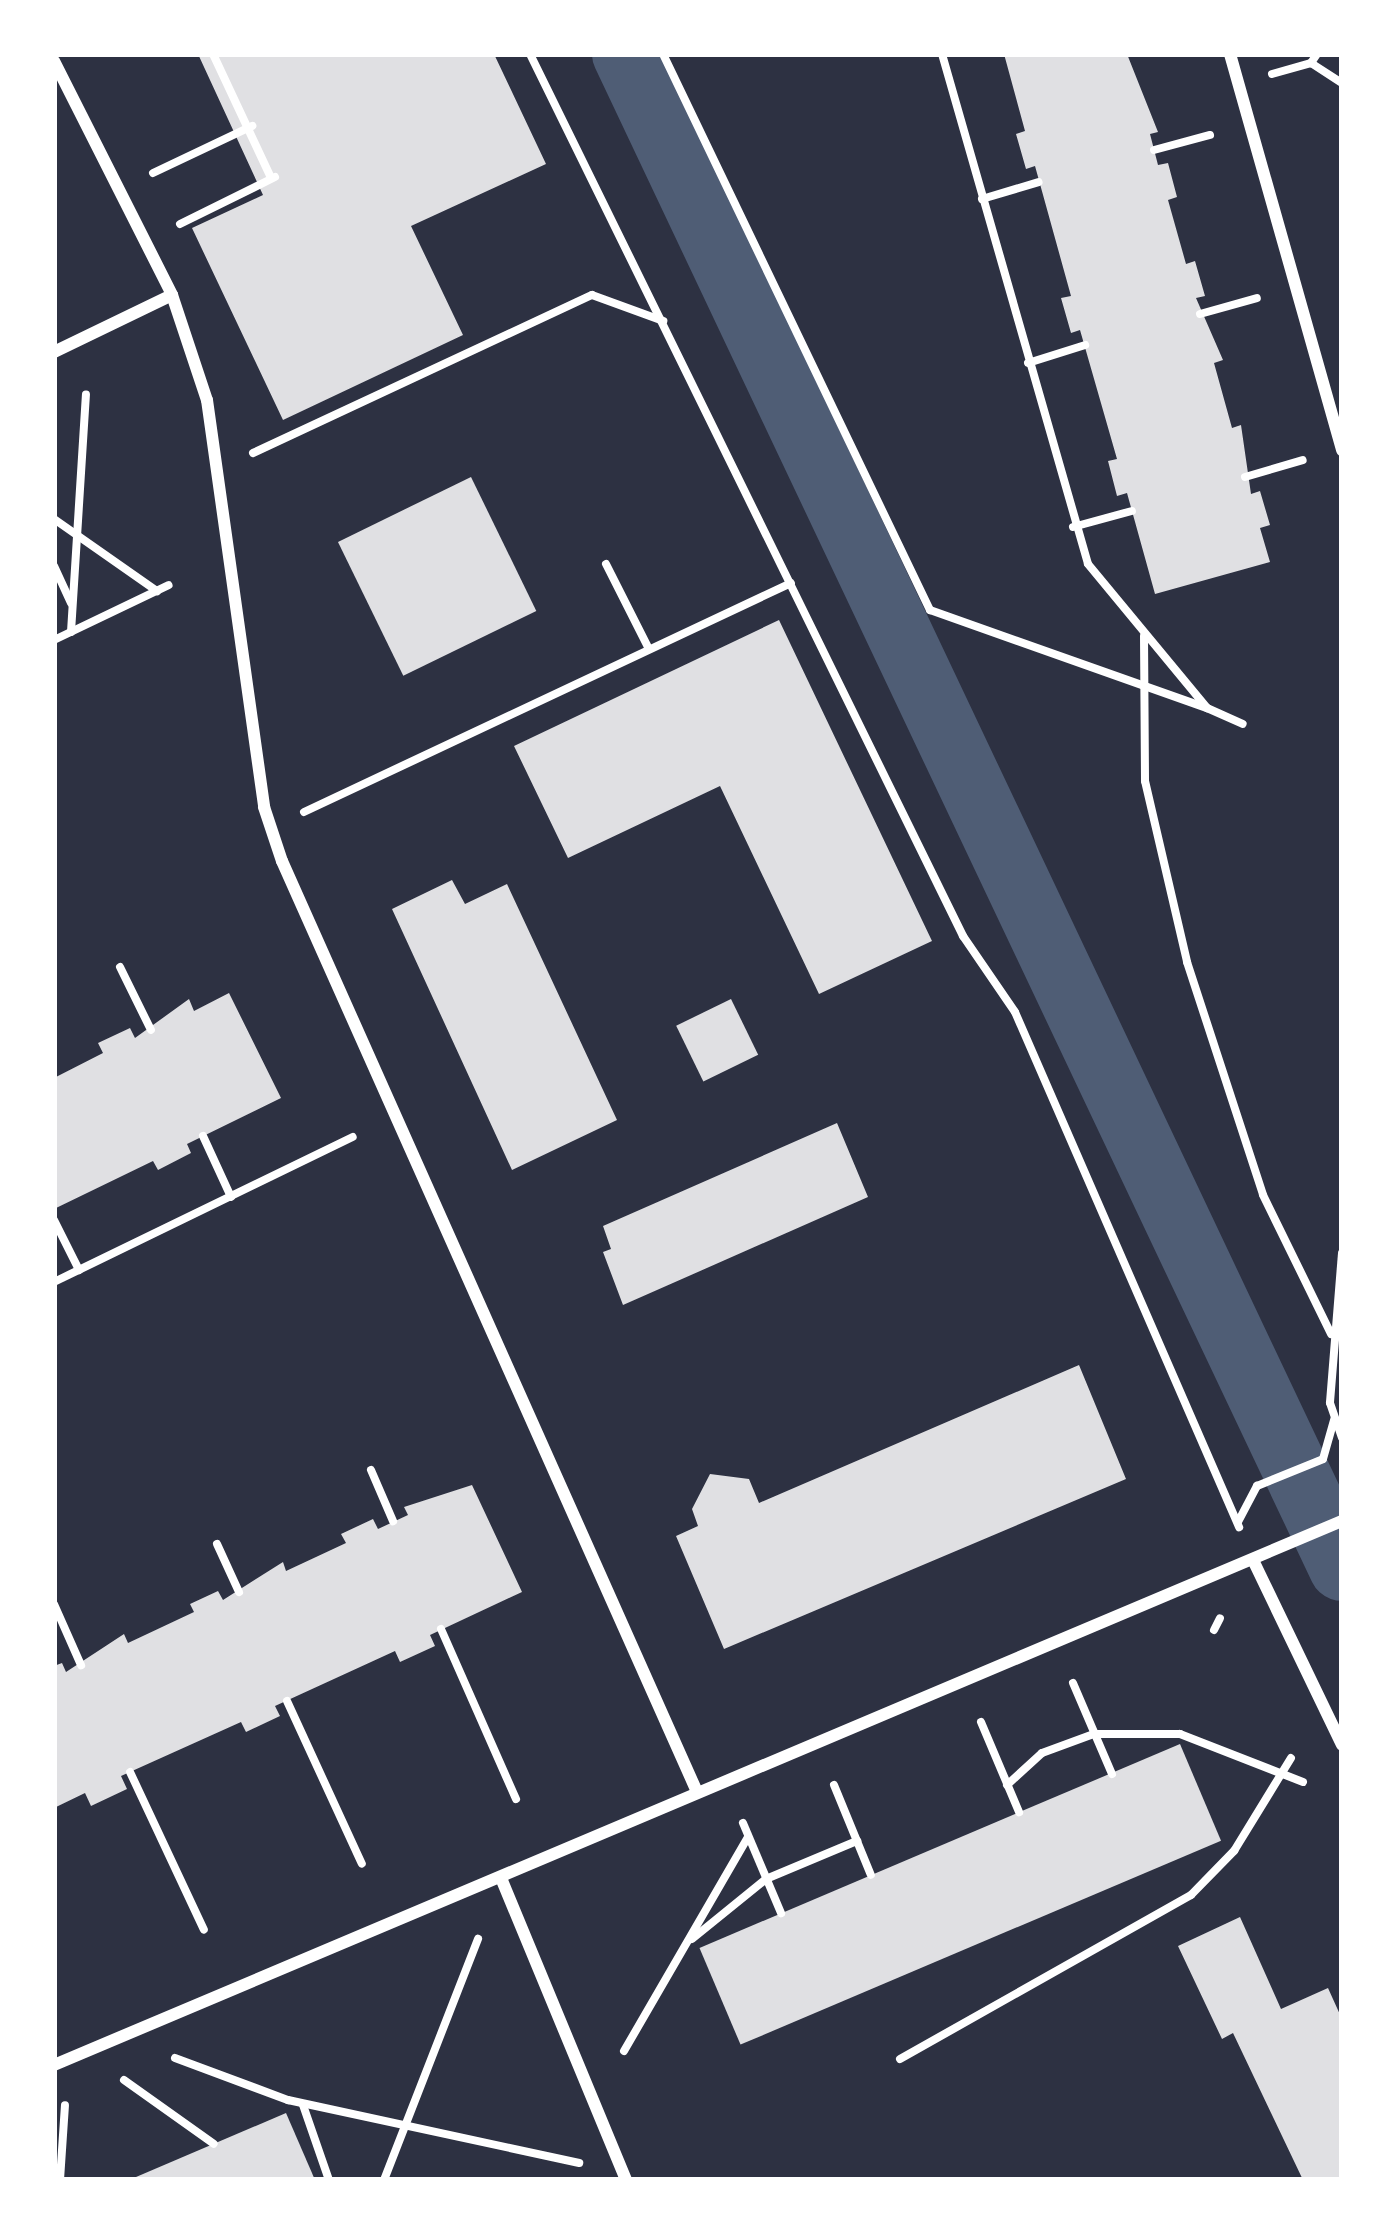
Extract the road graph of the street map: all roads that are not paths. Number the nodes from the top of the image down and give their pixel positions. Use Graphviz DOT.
graph roads {
  1 [pos="1230,54"];
  2 [pos="54,62"];
  3 [pos="172,295"];
  4 [pos="54,352"];
  5 [pos="1342,450"];
  6 [pos="1342,1521"];
  7 [pos="1253,1560"];
  8 [pos="1342,1745"];
  9 [pos="697,1792"];
  10 [pos="501,1878"];
  11 [pos="54,2065"];
  12 [pos="625,2177"];
  1 -- 5 [label="street"];
  2 -- 3 [label="street"];
  3 -- 4 [label="street"];
  3 -- 9 [label="street"];
  6 -- 7 [label="street"];
  7 -- 8 [label="street"];
  7 -- 9 [label="street"];
  9 -- 10 [label="street"];
  10 -- 11 [label="street"];
  10 -- 12 [label="street"];
}
